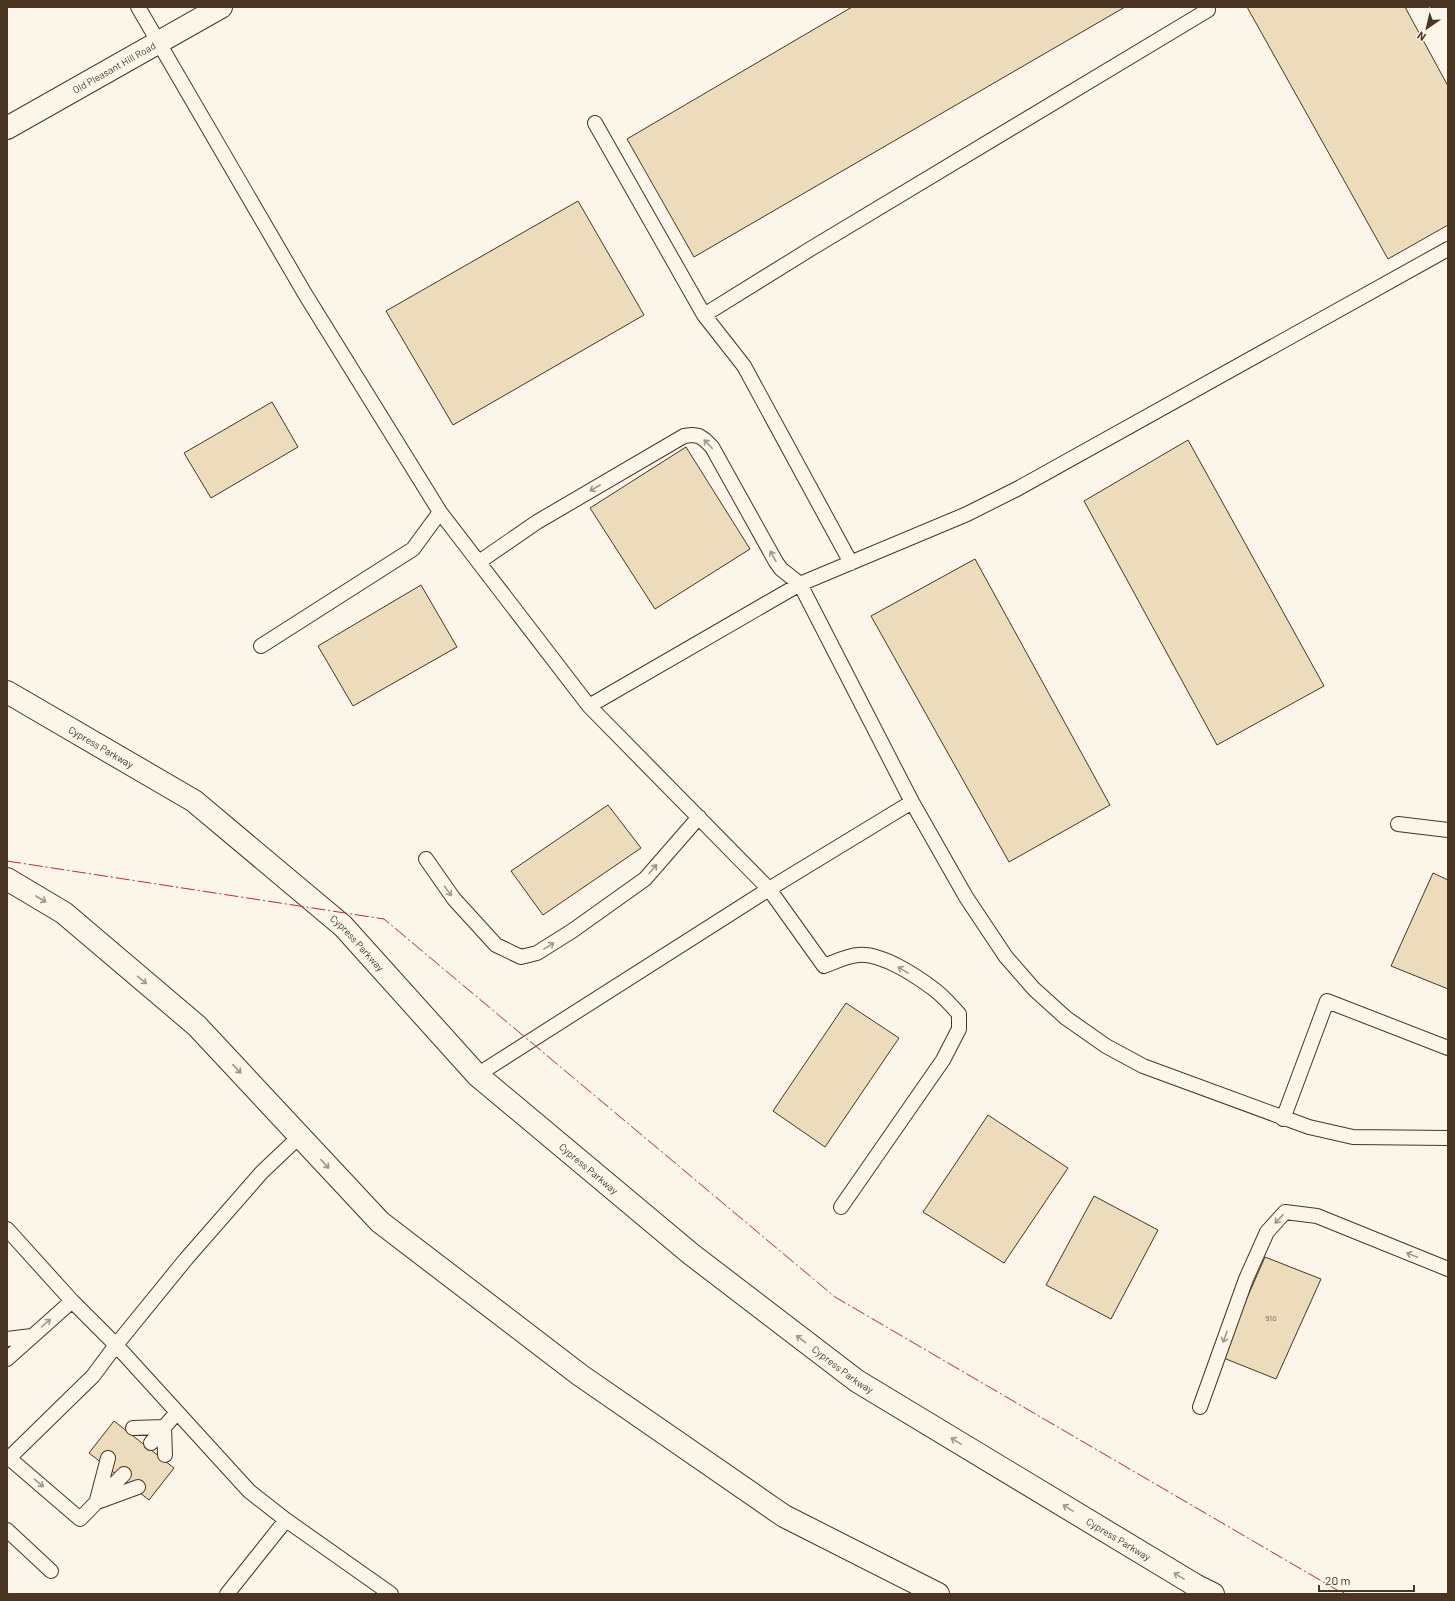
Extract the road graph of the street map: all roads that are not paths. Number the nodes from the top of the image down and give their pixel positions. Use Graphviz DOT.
graph roads {
  1 [pos="138,7"];
  2 [pos="221,7"];
  3 [pos="1208,10"];
  4 [pos="159,43"];
  5 [pos="595,123"];
  6 [pos="7,128"];
  7 [pos="1448,250"];
  8 [pos="704,314"];
  9 [pos="440,512"];
  10 [pos="479,562"];
  11 [pos="851,563"];
  12 [pos="800,584"];
  13 [pos="261,646"];
  14 [pos="7,692"];
  15 [pos="589,706"];
  16 [pos="912,802"];
  17 [pos="699,817"];
  18 [pos="1398,824"];
  19 [pos="1448,830"];
  20 [pos="426,859"];
  21 [pos="7,879"];
  22 [pos="769,889"];
  23 [pos="1448,1048"];
  24 [pos="477,1075"];
  25 [pos="1283,1118"];
  26 [pos="300,1136"];
  27 [pos="1448,1138"];
  28 [pos="841,1207"];
  29 [pos="7,1229"];
  30 [pos="1448,1269"];
  31 [pos="72,1300"];
  32 [pos="32,1336"];
  33 [pos="7,1339"];
  34 [pos="116,1345"];
  35 [pos="7,1359"];
  36 [pos="1200,1407"];
  37 [pos="177,1412"];
  38 [pos="164,1427"];
  39 [pos="133,1428"];
  40 [pos="151,1443"];
  41 [pos="165,1455"];
  42 [pos="108,1458"];
  43 [pos="8,1459"];
  44 [pos="124,1474"];
  45 [pos="138,1486"];
  46 [pos="96,1502"];
  47 [pos="286,1520"];
  48 [pos="7,1530"];
  49 [pos="51,1571"];
  50 [pos="227,1594"];
  51 [pos="391,1594"];
  52 [pos="938,1594"];
  53 [pos="1213,1594"];
  1 -- 4 [label="lane"];
  2 -- 4 [label="main road, Old Pleasant Hill Road"];
  3 -- 8 [label="lane"];
  4 -- 6 [label="main road, Old Pleasant Hill Road"];
  4 -- 9 [label="lane"];
  5 -- 8 [label="lane"];
  7 -- 11 [label="lane"];
  8 -- 11 [label="lane"];
  9 -- 10 [label="lane"];
  9 -- 13 [label="lane"];
  12 -- 10 [label="lane, one-way"];
  10 -- 15 [label="lane"];
  11 -- 12 [label="lane"];
  12 -- 15 [label="lane"];
  12 -- 16 [label="lane"];
  14 -- 24 [label="main road, Cypress Parkway"];
  15 -- 17 [label="lane"];
  16 -- 22 [label="lane"];
  16 -- 25 [label="lane"];
  20 -- 17 [label="lane, one-way"];
  17 -- 22 [label="lane"];
  18 -- 19 [label="lane"];
  21 -- 26 [label="main road, one-way"];
  22 -- 24 [label="lane"];
  28 -- 22 [label="lane, one-way"];
  23 -- 25 [label="lane"];
  53 -- 24 [label="main road, Cypress Parkway, one-way"];
  25 -- 27 [label="lane"];
  26 -- 34 [label="lane"];
  26 -- 52 [label="main road, one-way"];
  29 -- 31 [label="lane"];
  30 -- 36 [label="lane, one-way"];
  32 -- 31 [label="lane, one-way"];
  31 -- 34 [label="lane"];
  32 -- 33 [label="lane"];
  32 -- 35 [label="lane"];
  34 -- 37 [label="lane"];
  34 -- 43 [label="lane"];
  37 -- 38 [label="lane"];
  37 -- 47 [label="lane"];
  38 -- 39 [label="lane"];
  38 -- 40 [label="lane"];
  38 -- 41 [label="lane"];
  42 -- 46 [label="lane"];
  43 -- 46 [label="lane, one-way"];
  44 -- 46 [label="lane"];
  45 -- 46 [label="lane"];
  47 -- 50 [label="lane"];
  47 -- 51 [label="lane"];
  48 -- 49 [label="lane"];
}
